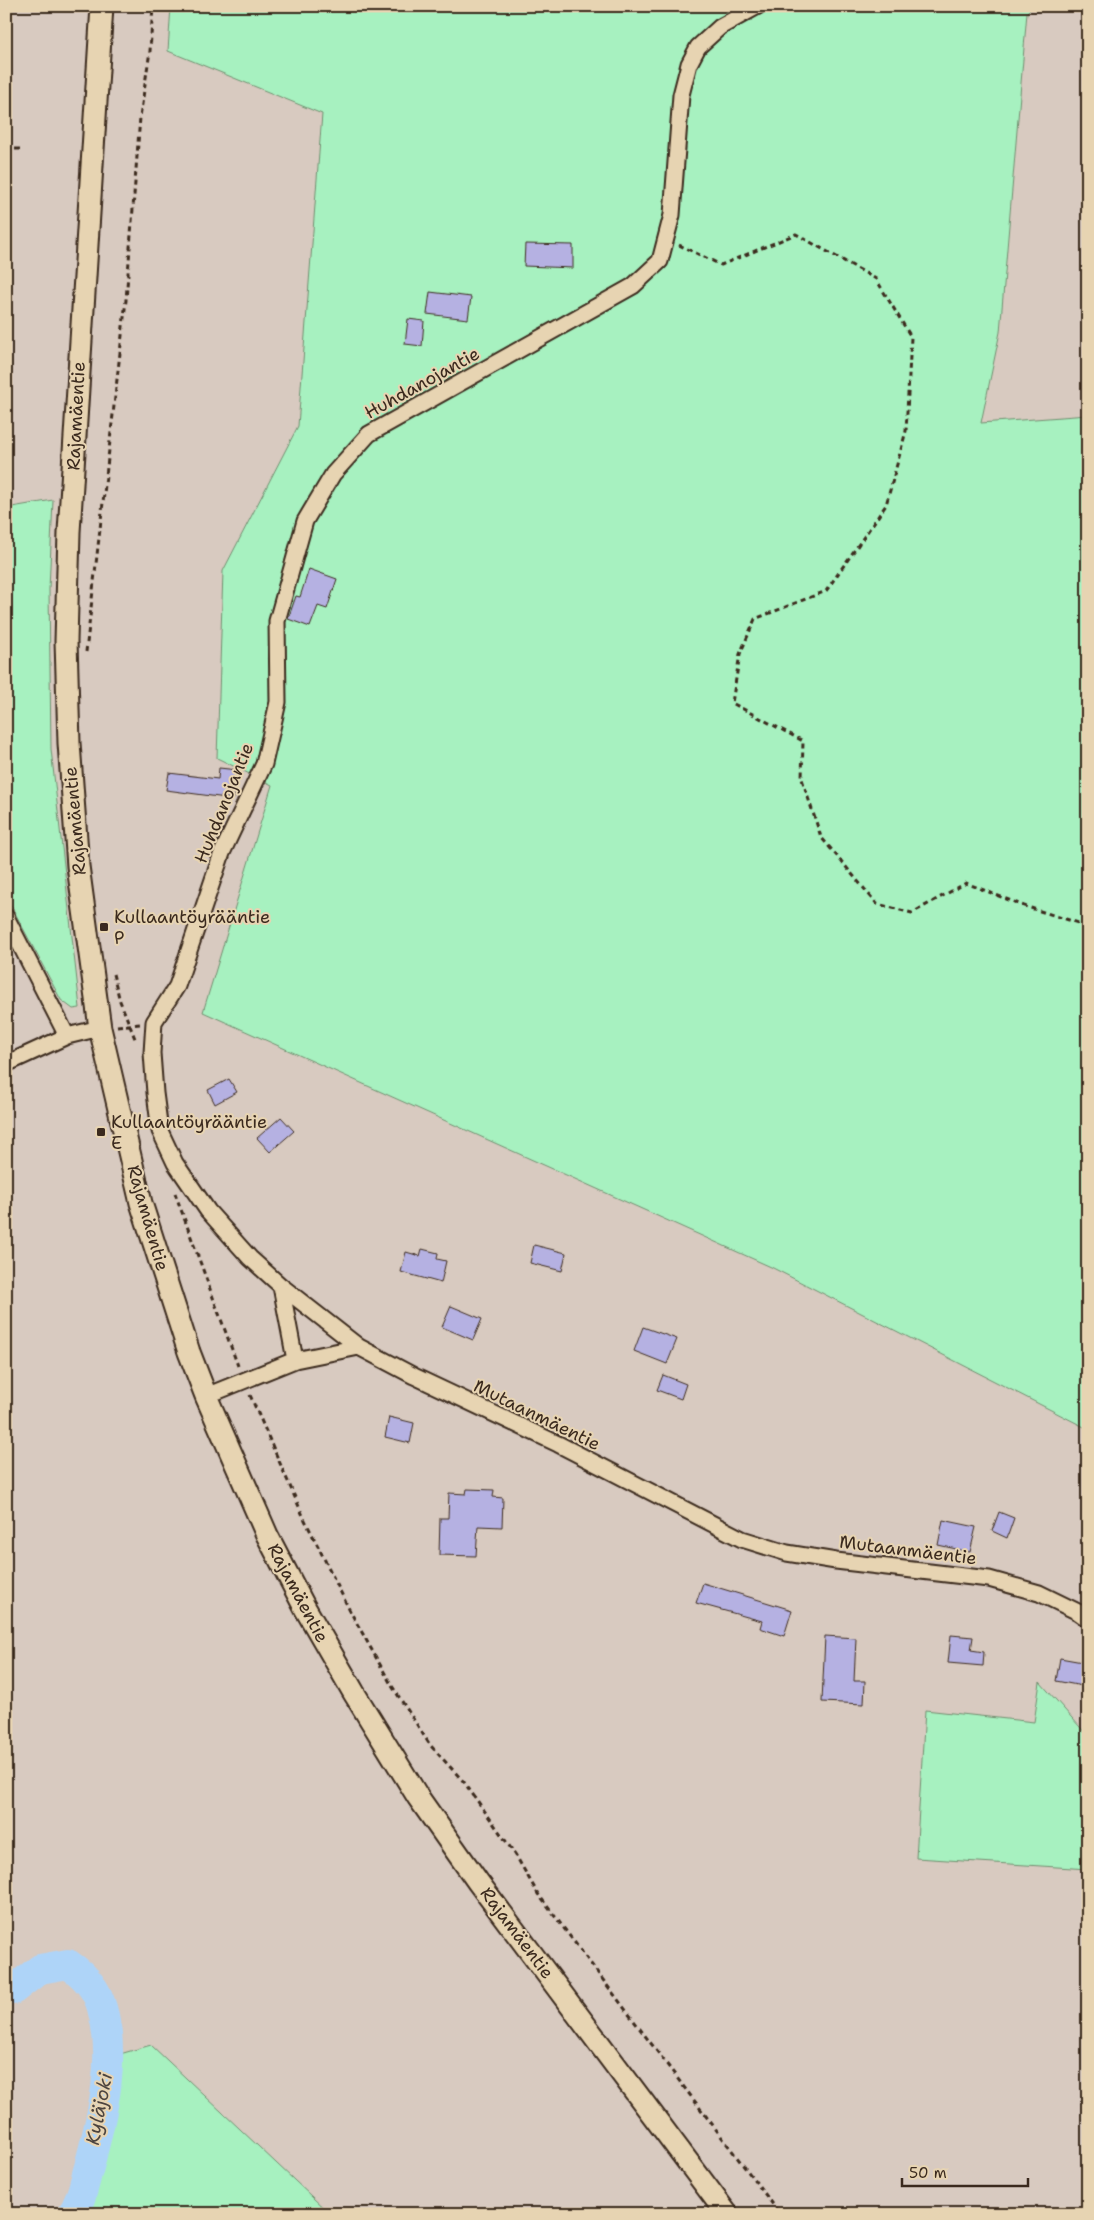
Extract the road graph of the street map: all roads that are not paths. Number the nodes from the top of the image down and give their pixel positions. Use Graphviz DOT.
graph roads {
  1 [pos="102,6"];
  2 [pos="758,6"];
  3 [pos="6,918"];
  4 [pos="154,1022"];
  5 [pos="100,1028"];
  6 [pos="67,1036"];
  7 [pos="6,1064"];
  8 [pos="281,1286"];
  9 [pos="359,1347"];
  10 [pos="295,1360"];
  11 [pos="206,1396"];
  12 [pos="1088,1619"];
  13 [pos="727,2214"];
  1 -- 5 [label="main road, Rajamäentie"];
  2 -- 4 [label="street, Huhdanojantie"];
  3 -- 6 [label="street"];
  4 -- 8 [label="street, Mutaanmäentie"];
  5 -- 6 [label="street"];
  5 -- 11 [label="main road, Rajamäentie"];
  6 -- 7 [label="street"];
  8 -- 9 [label="street, Mutaanmäentie"];
  8 -- 10 [label="street"];
  9 -- 10 [label="street"];
  9 -- 12 [label="street, Mutaanmäentie"];
  10 -- 11 [label="street"];
  11 -- 13 [label="main road, Rajamäentie"];
}
